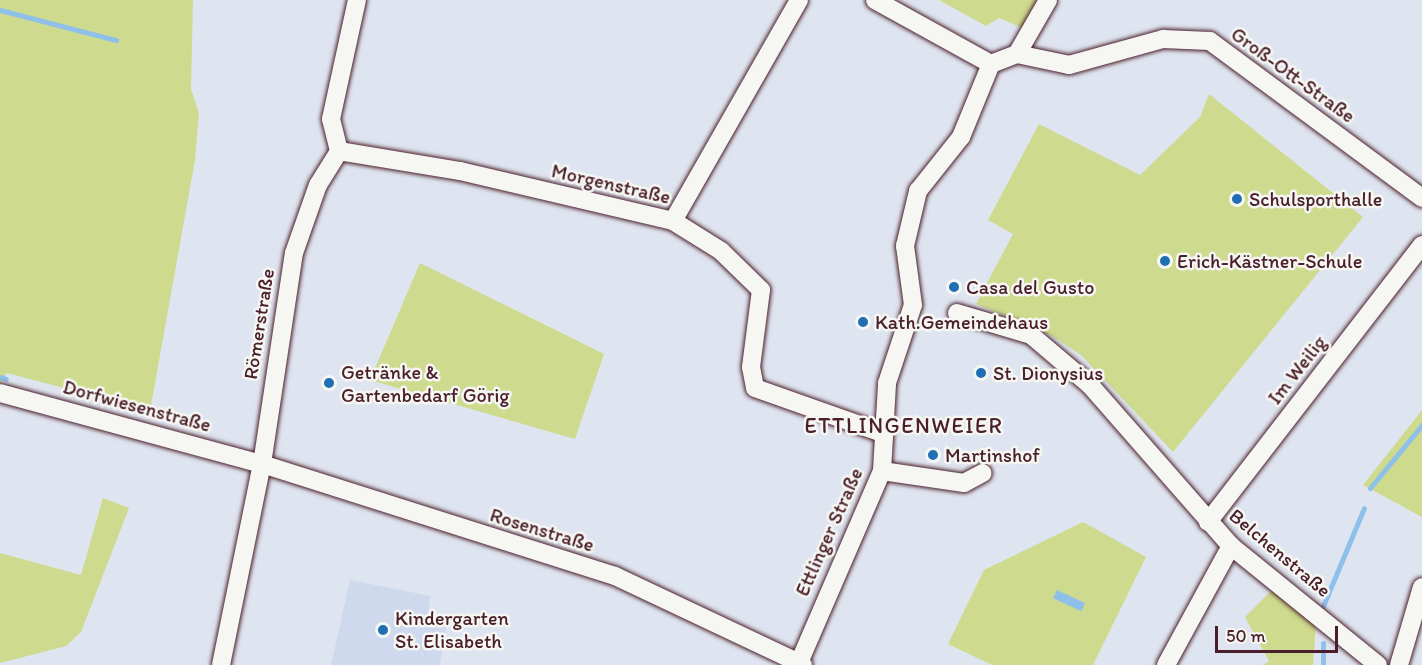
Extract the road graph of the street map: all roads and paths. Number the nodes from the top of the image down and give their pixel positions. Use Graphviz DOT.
graph roads {
  1 [pos="357,0"];
  2 [pos="799,0"];
  3 [pos="875,0"];
  4 [pos="1048,0"];
  5 [pos="1017,54"];
  6 [pos="991,64"];
  7 [pos="339,152"];
  8 [pos="1422,198"];
  9 [pos="673,221"];
  10 [pos="1422,245"];
  11 [pos="957,313"];
  12 [pos="0,393"];
  13 [pos="882,433"];
  14 [pos="262,464"];
  15 [pos="882,471"];
  16 [pos="983,473"];
  17 [pos="1208,522"];
  18 [pos="1231,546"];
  19 [pos="1422,587"];
  20 [pos="800,664"];
  21 [pos="221,665"];
  22 [pos="1166,665"];
  23 [pos="1378,665"];
  24 [pos="1399,665"];
  1 -- 7 [label="street"];
  2 -- 9 [label="street"];
  3 -- 6 [label="street"];
  4 -- 5 [label="street"];
  5 -- 6 [label="street"];
  5 -- 8 [label="street, Groß-Ott-Straße"];
  6 -- 13 [label="street, Ettlinger Straße"];
  7 -- 9 [label="street, Morgenstraße"];
  7 -- 14 [label="street, Römerstraße"];
  9 -- 13 [label="street, Morgenstraße"];
  10 -- 17 [label="street, Im Weilig"];
  11 -- 17 [label="street, Belchenstraße"];
  12 -- 14 [label="street, Dorfwiesenstraße"];
  13 -- 15 [label="street, Ettlinger Straße"];
  14 -- 20 [label="street, Rosenstraße"];
  14 -- 21 [label="street, Römerstraße"];
  15 -- 16 [label="street"];
  15 -- 20 [label="street, Ettlinger Straße"];
  17 -- 18 [label="street, Belchenstraße"];
  18 -- 22 [label="street"];
  18 -- 23 [label="street, Belchenstraße"];
  19 -- 24 [label="street"];
}
